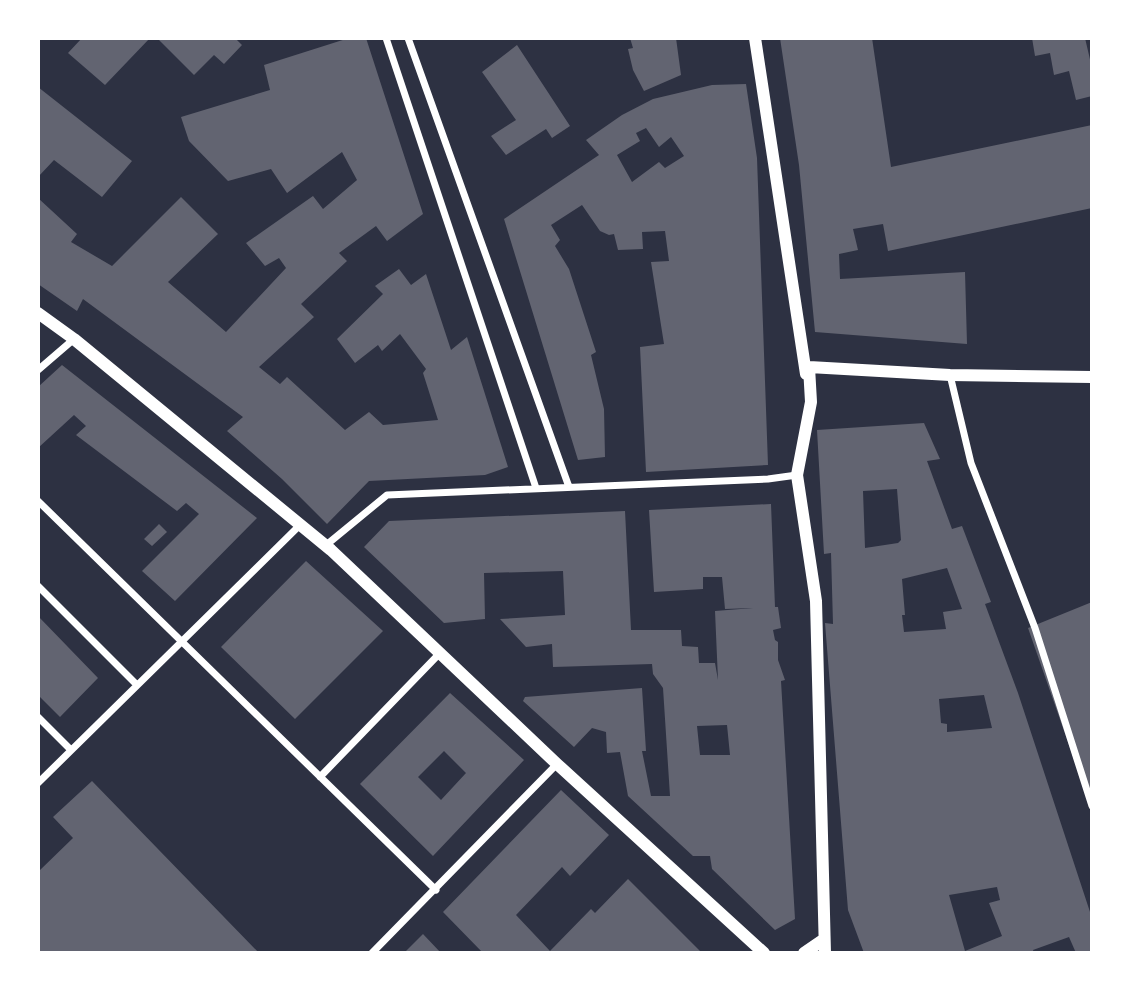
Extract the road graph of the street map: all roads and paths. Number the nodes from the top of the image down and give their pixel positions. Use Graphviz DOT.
graph roads {
  1 [pos="386,38"];
  2 [pos="408,38"];
  3 [pos="755,38"];
  4 [pos="38,313"];
  5 [pos="74,339"];
  6 [pos="38,370"];
  7 [pos="950,375"];
  8 [pos="1091,377"];
  9 [pos="811,402"];
  10 [pos="797,475"];
  11 [pos="569,487"];
  12 [pos="536,488"];
  13 [pos="38,501"];
  14 [pos="300,525"];
  15 [pos="325,546"];
  16 [pos="38,586"];
  17 [pos="182,641"];
  18 [pos="440,653"];
  19 [pos="136,684"];
  20 [pos="38,717"];
  21 [pos="71,750"];
  22 [pos="557,764"];
  23 [pos="320,777"];
  24 [pos="38,783"];
  25 [pos="1091,806"];
  26 [pos="436,890"];
  27 [pos="824,946"];
  28 [pos="372,953"];
  29 [pos="764,953"];
  30 [pos="804,953"];
  1 -- 12 [label="street"];
  2 -- 11 [label="street"];
  3 -- 9 [label="street"];
  4 -- 5 [label="street"];
  5 -- 6 [label="street"];
  5 -- 14 [label="street"];
  7 -- 8 [label="street"];
  7 -- 9 [label="street"];
  7 -- 25 [label="street"];
  9 -- 10 [label="street"];
  10 -- 11 [label="street"];
  10 -- 27 [label="street"];
  11 -- 12 [label="street"];
  12 -- 15 [label="street"];
  13 -- 17 [label="street"];
  14 -- 15 [label="street"];
  14 -- 17 [label="street"];
  15 -- 18 [label="street"];
  16 -- 19 [label="street"];
  17 -- 19 [label="street"];
  17 -- 23 [label="street"];
  18 -- 22 [label="street"];
  18 -- 23 [label="street"];
  19 -- 21 [label="street"];
  20 -- 21 [label="street"];
  21 -- 24 [label="street"];
  22 -- 26 [label="street"];
  22 -- 29 [label="street"];
  23 -- 26 [label="street"];
  26 -- 28 [label="street"];
  27 -- 30 [label="street"];
}
